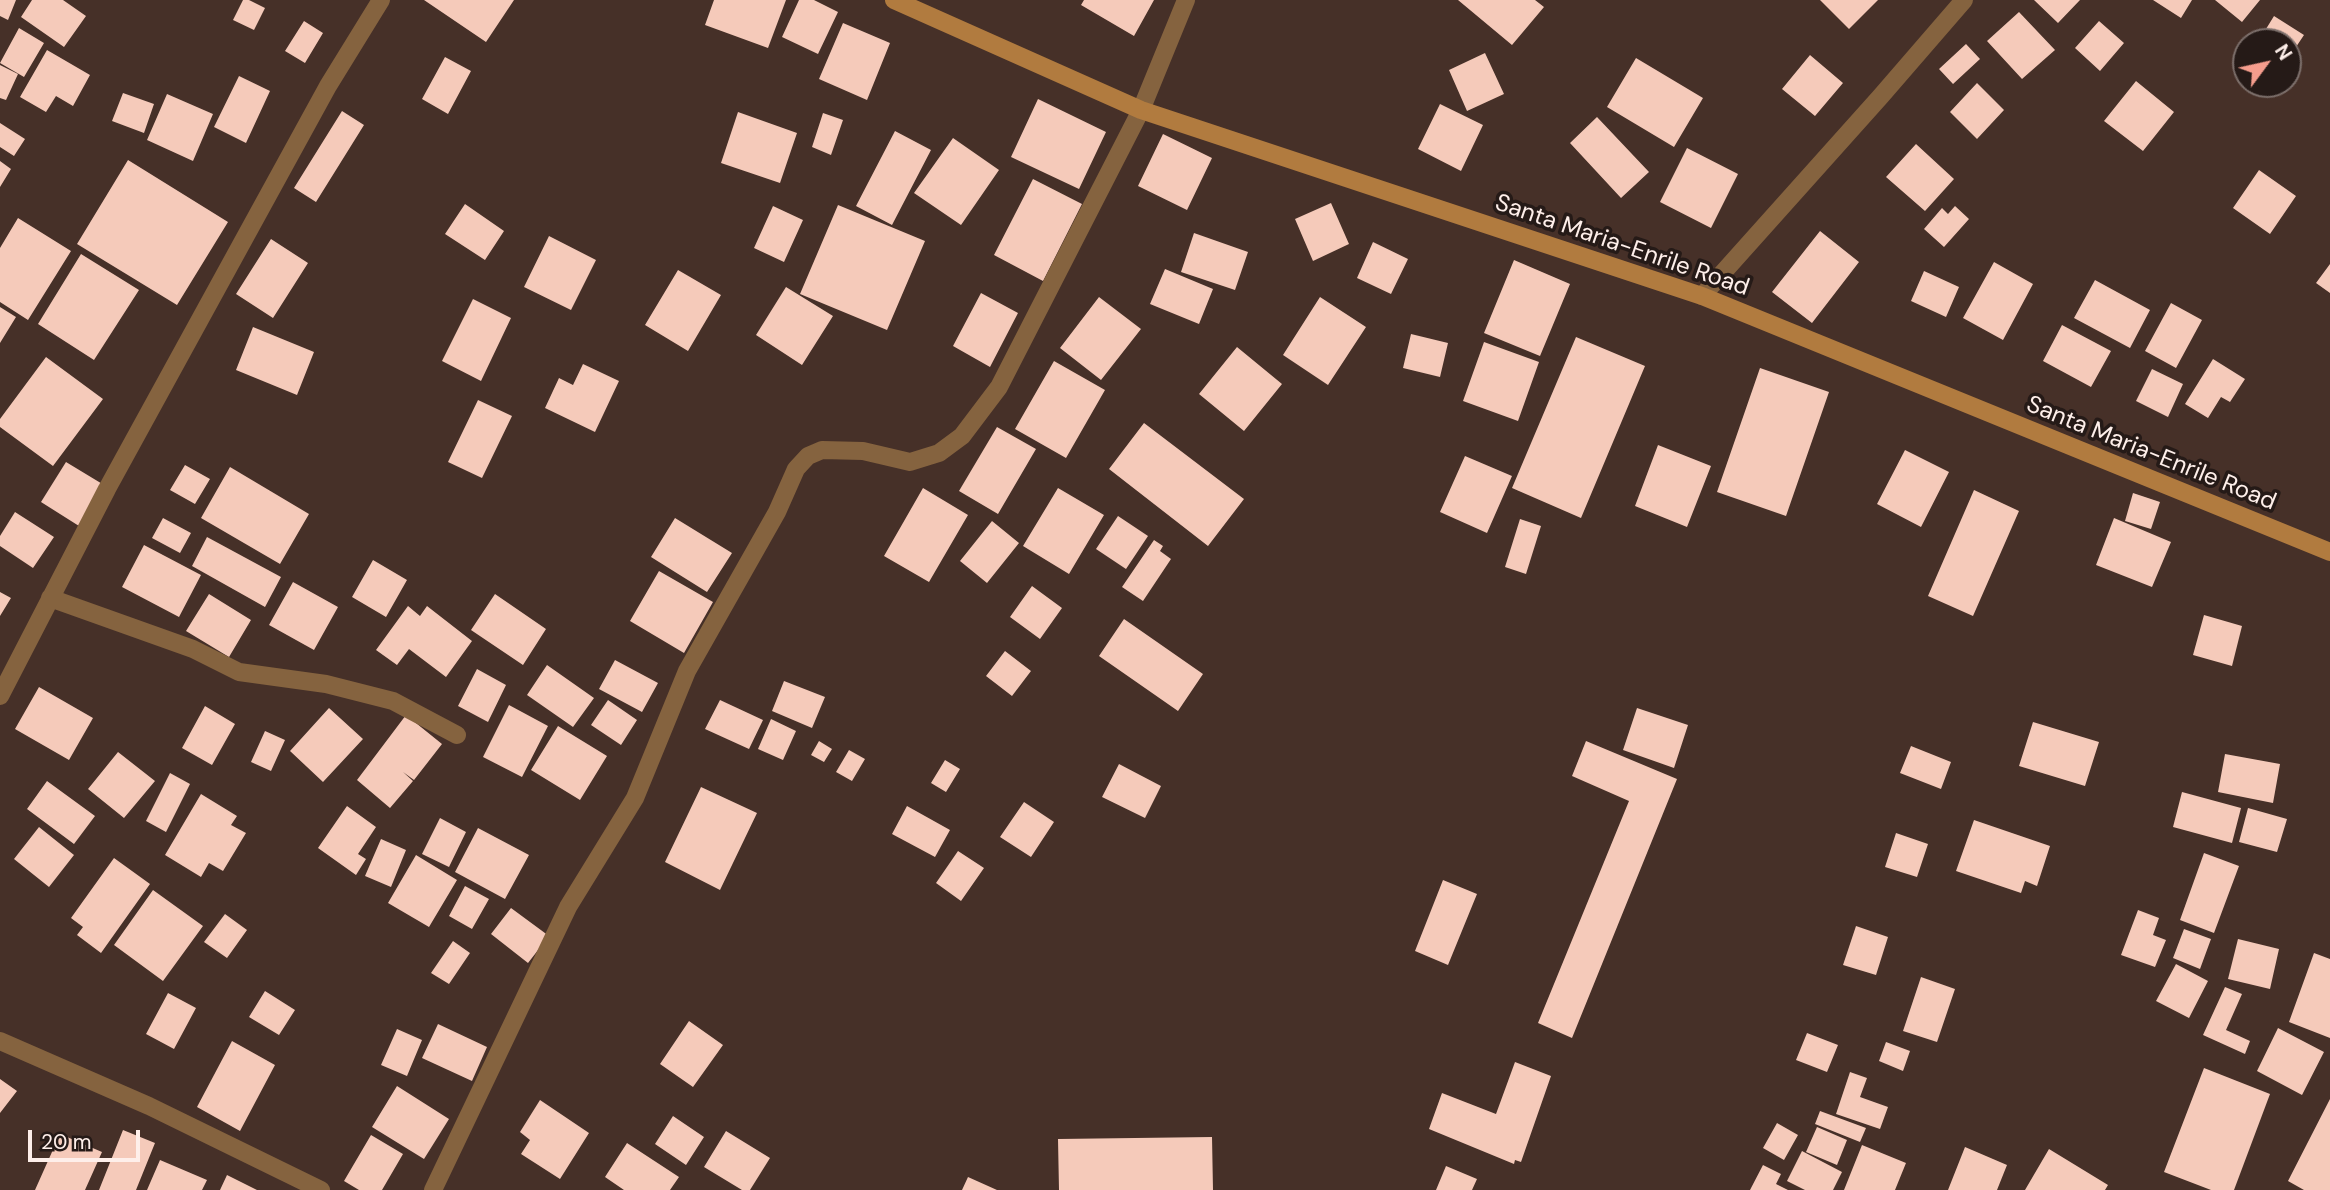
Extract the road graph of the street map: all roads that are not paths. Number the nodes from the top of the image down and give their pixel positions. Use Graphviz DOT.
graph roads {
  1 [pos="381,0"];
  2 [pos="894,0"];
  3 [pos="1186,0"];
  4 [pos="1964,0"];
  5 [pos="1141,110"];
  6 [pos="1702,296"];
  7 [pos="2330,552"];
  8 [pos="50,598"];
  9 [pos="0,696"];
  10 [pos="457,735"];
  11 [pos="0,1041"];
  12 [pos="321,1190"];
  13 [pos="433,1190"];
  1 -- 8 [label="street"];
  2 -- 5 [label="main road, Santa Maria-Enrile Road"];
  3 -- 5 [label="street"];
  4 -- 6 [label="street"];
  5 -- 6 [label="main road, Santa Maria-Enrile Road"];
  5 -- 13 [label="street"];
  6 -- 7 [label="main road, Santa Maria-Enrile Road"];
  8 -- 9 [label="street"];
  8 -- 10 [label="street"];
  11 -- 12 [label="street"];
}
